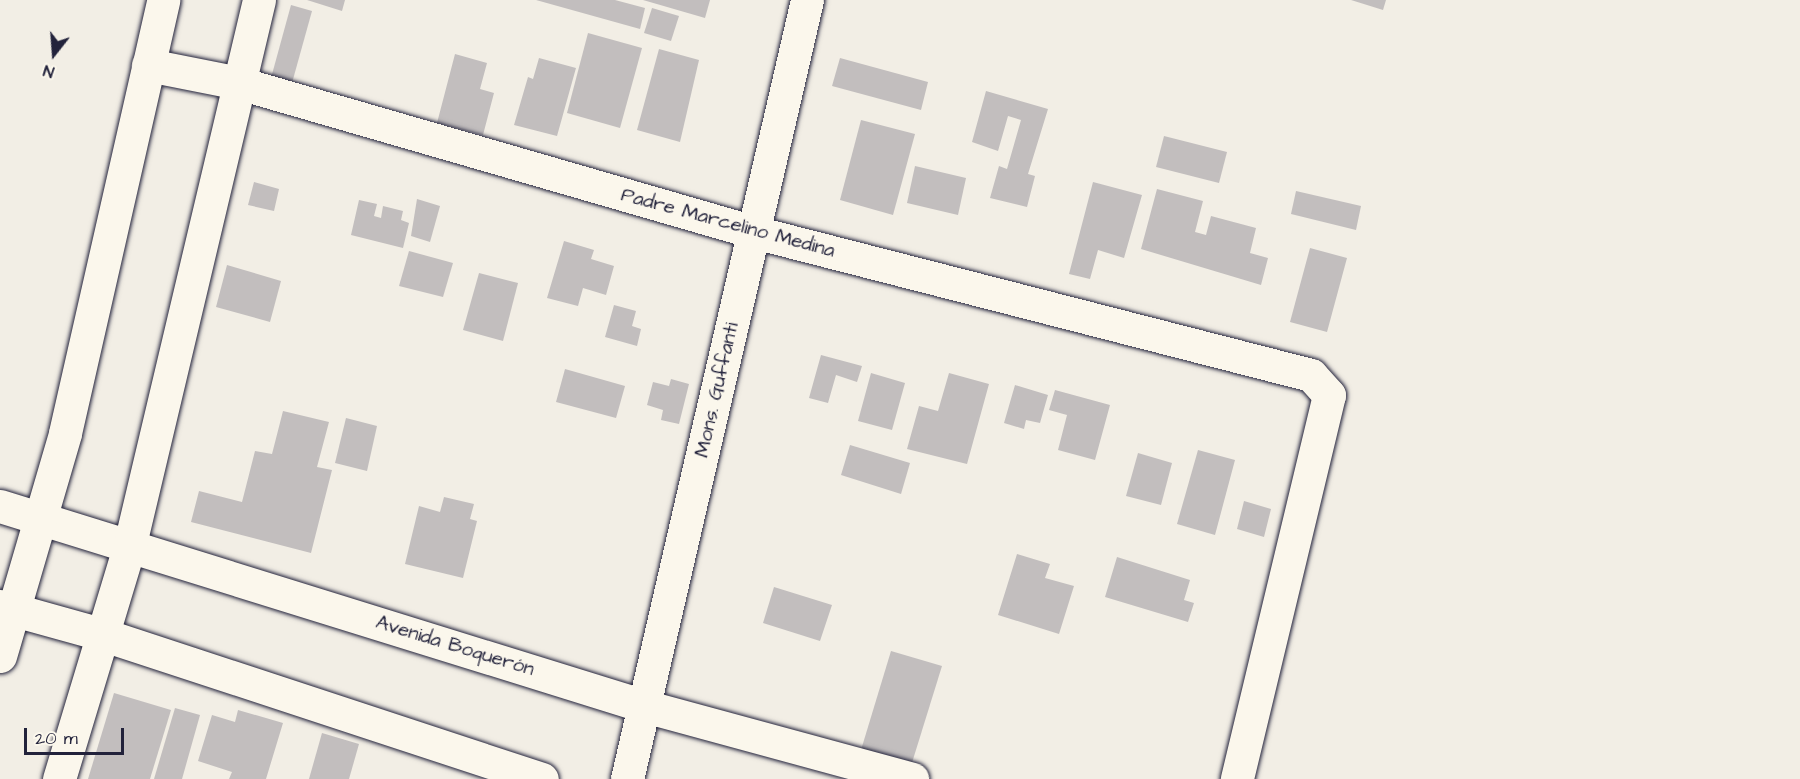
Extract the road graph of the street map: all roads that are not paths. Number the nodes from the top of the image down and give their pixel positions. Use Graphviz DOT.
graph roads {
  1 [pos="163,0"];
  2 [pos="259,0"];
  3 [pos="807,0"];
  4 [pos="148,65"];
  5 [pos="239,83"];
  6 [pos="754,232"];
  7 [pos="0,506"];
  8 [pos="41,518"];
  9 [pos="130,544"];
  10 [pos="7,608"];
  11 [pos="101,634"];
  12 [pos="0,656"];
  13 [pos="644,706"];
  14 [pos="59,779"];
  15 [pos="542,779"];
  16 [pos="627,779"];
  17 [pos="912,779"];
  18 [pos="1237,779"];
  1 -- 4 [label="street"];
  2 -- 5 [label="street"];
  3 -- 6 [label="street, Mons. Guffanti"];
  4 -- 5 [label="street, Padre Marcelino Medina"];
  4 -- 8 [label="street"];
  5 -- 6 [label="street, Padre Marcelino Medina"];
  5 -- 9 [label="street"];
  6 -- 13 [label="street, Mons. Guffanti"];
  6 -- 18 [label="street, Padre Marcelino Medina"];
  7 -- 8 [label="street, Avenida Boquerón"];
  8 -- 9 [label="street, Avenida Boquerón"];
  8 -- 10 [label="street"];
  9 -- 11 [label="street"];
  9 -- 13 [label="street, Avenida Boquerón"];
  10 -- 11 [label="street"];
  10 -- 12 [label="street"];
  11 -- 14 [label="street"];
  11 -- 15 [label="street"];
  13 -- 16 [label="street, Mons. Guffanti"];
  13 -- 17 [label="street, Avenida Boquerón"];
}
